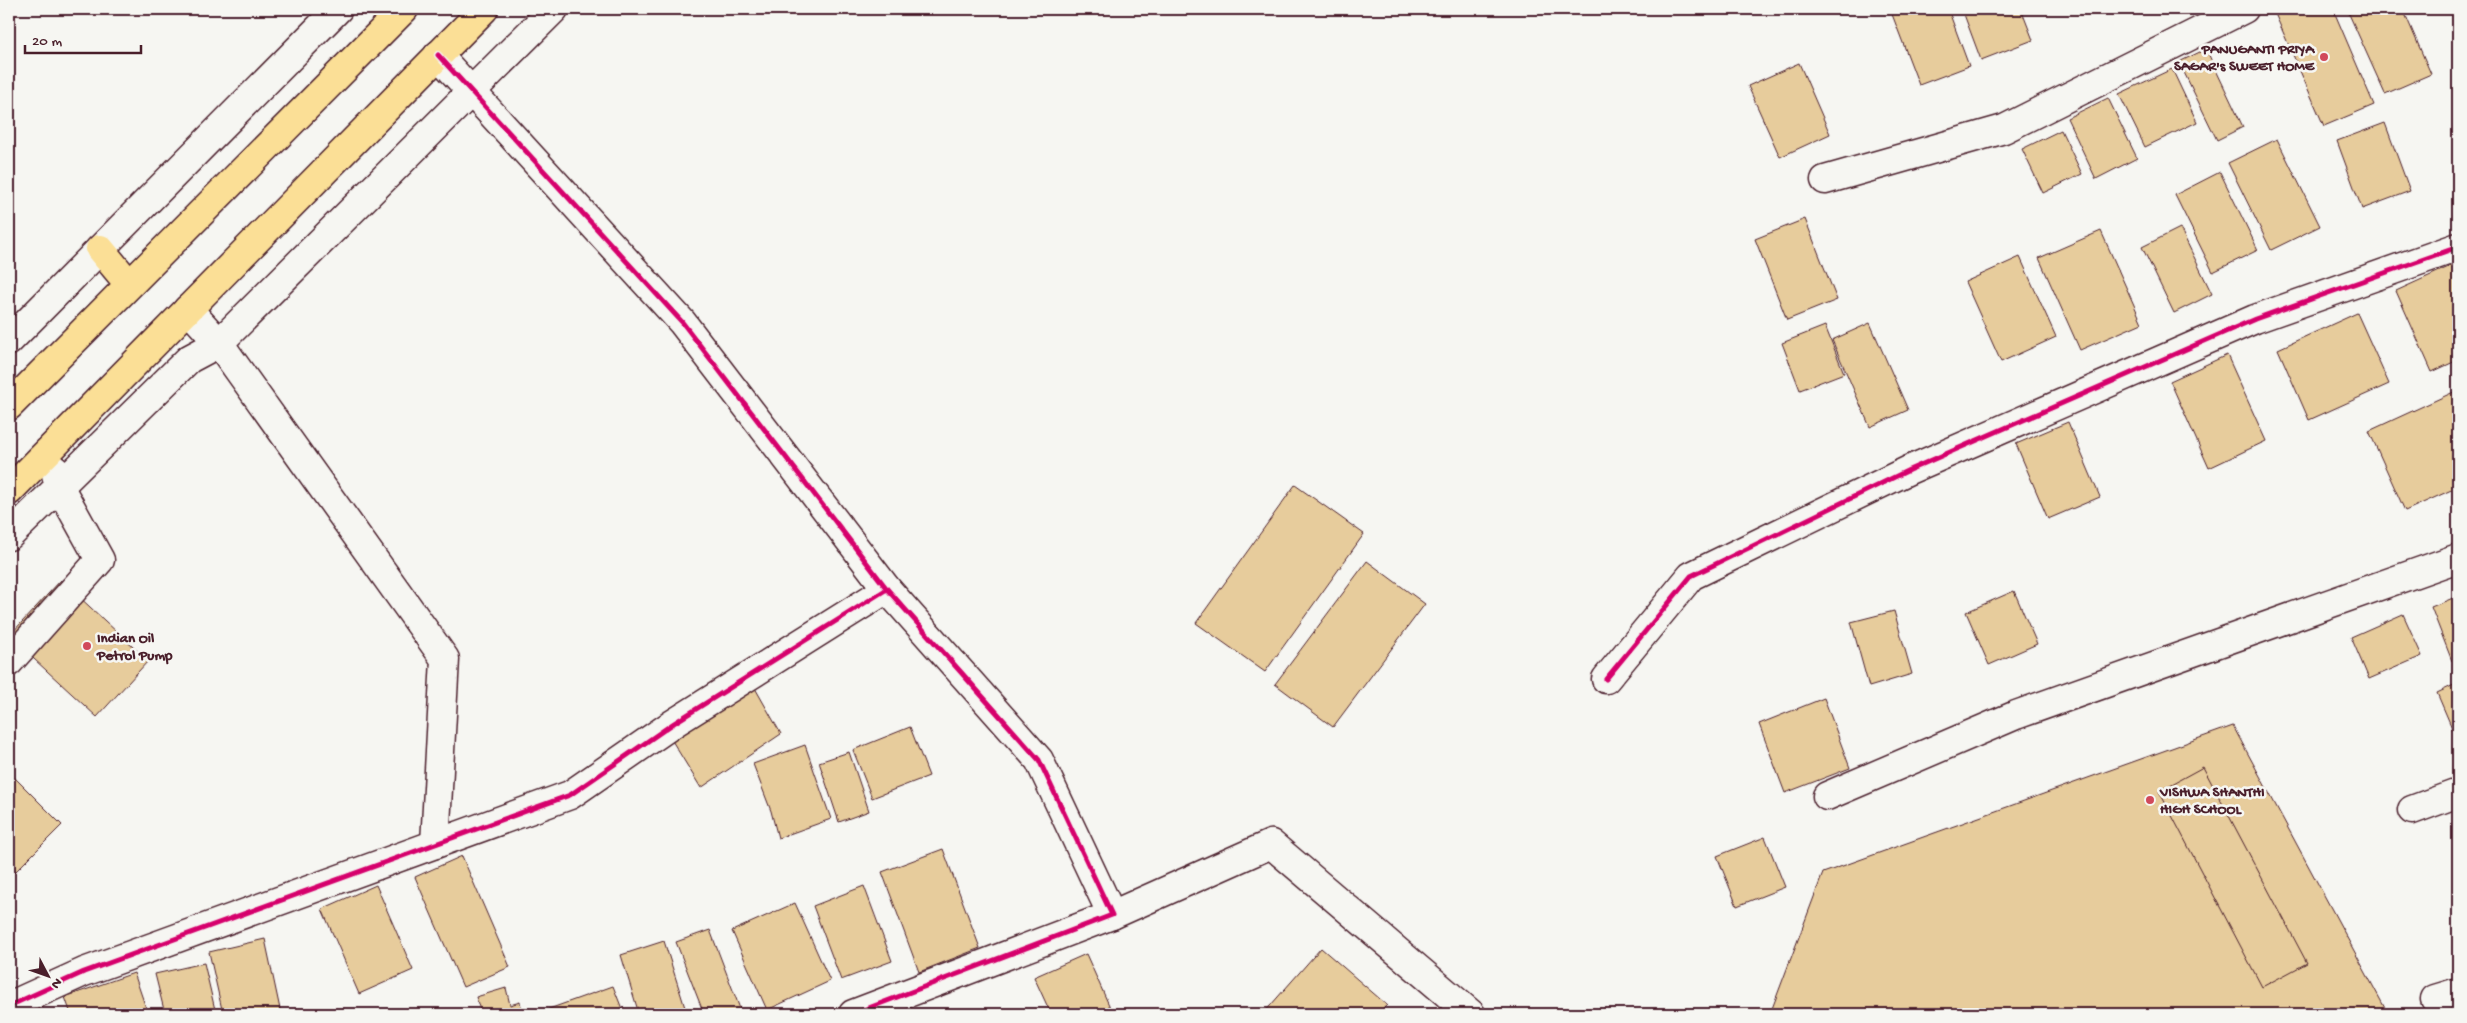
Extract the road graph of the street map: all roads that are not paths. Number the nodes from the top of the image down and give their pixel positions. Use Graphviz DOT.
graph roads {
  1 [pos="338,9"];
  2 [pos="404,9"];
  3 [pos="484,9"];
  4 [pos="554,9"];
  5 [pos="2244,9"];
  6 [pos="438,55"];
  7 [pos="473,92"];
  8 [pos="1825,180"];
  9 [pos="2458,247"];
  10 [pos="100,249"];
  11 [pos="129,284"];
  12 [pos="188,309"];
  13 [pos="9,341"];
  14 [pos="220,343"];
  15 [pos="9,406"];
  16 [pos="50,449"];
  17 [pos="59,486"];
  18 [pos="9,491"];
  19 [pos="9,536"];
  20 [pos="2458,558"];
  21 [pos="887,589"];
  22 [pos="9,662"];
  23 [pos="1606,679"];
  24 [pos="2458,793"];
  25 [pos="1827,796"];
  26 [pos="2412,810"];
  27 [pos="435,844"];
  28 [pos="1112,915"];
  29 [pos="9,1006"];
  30 [pos="853,1014"];
  31 [pos="1471,1014"];
  1 -- 10 [label="street"];
  2 -- 11 [label="highway"];
  3 -- 6 [label="highway"];
  4 -- 7 [label="street"];
  5 -- 8 [label="street"];
  6 -- 7 [label="street"];
  6 -- 12 [label="highway"];
  7 -- 14 [label="street"];
  7 -- 21 [label="street"];
  9 -- 23 [label="street"];
  10 -- 11 [label="highway"];
  10 -- 13 [label="street"];
  11 -- 15 [label="highway"];
  12 -- 14 [label="street"];
  12 -- 16 [label="highway"];
  14 -- 17 [label="street"];
  14 -- 27 [label="street"];
  16 -- 17 [label="street"];
  16 -- 18 [label="highway"];
  17 -- 19 [label="street"];
  17 -- 22 [label="street"];
  20 -- 25 [label="street"];
  21 -- 27 [label="street"];
  21 -- 28 [label="street"];
  24 -- 26 [label="street"];
  27 -- 29 [label="street"];
  28 -- 30 [label="street"];
  28 -- 31 [label="street"];
}
